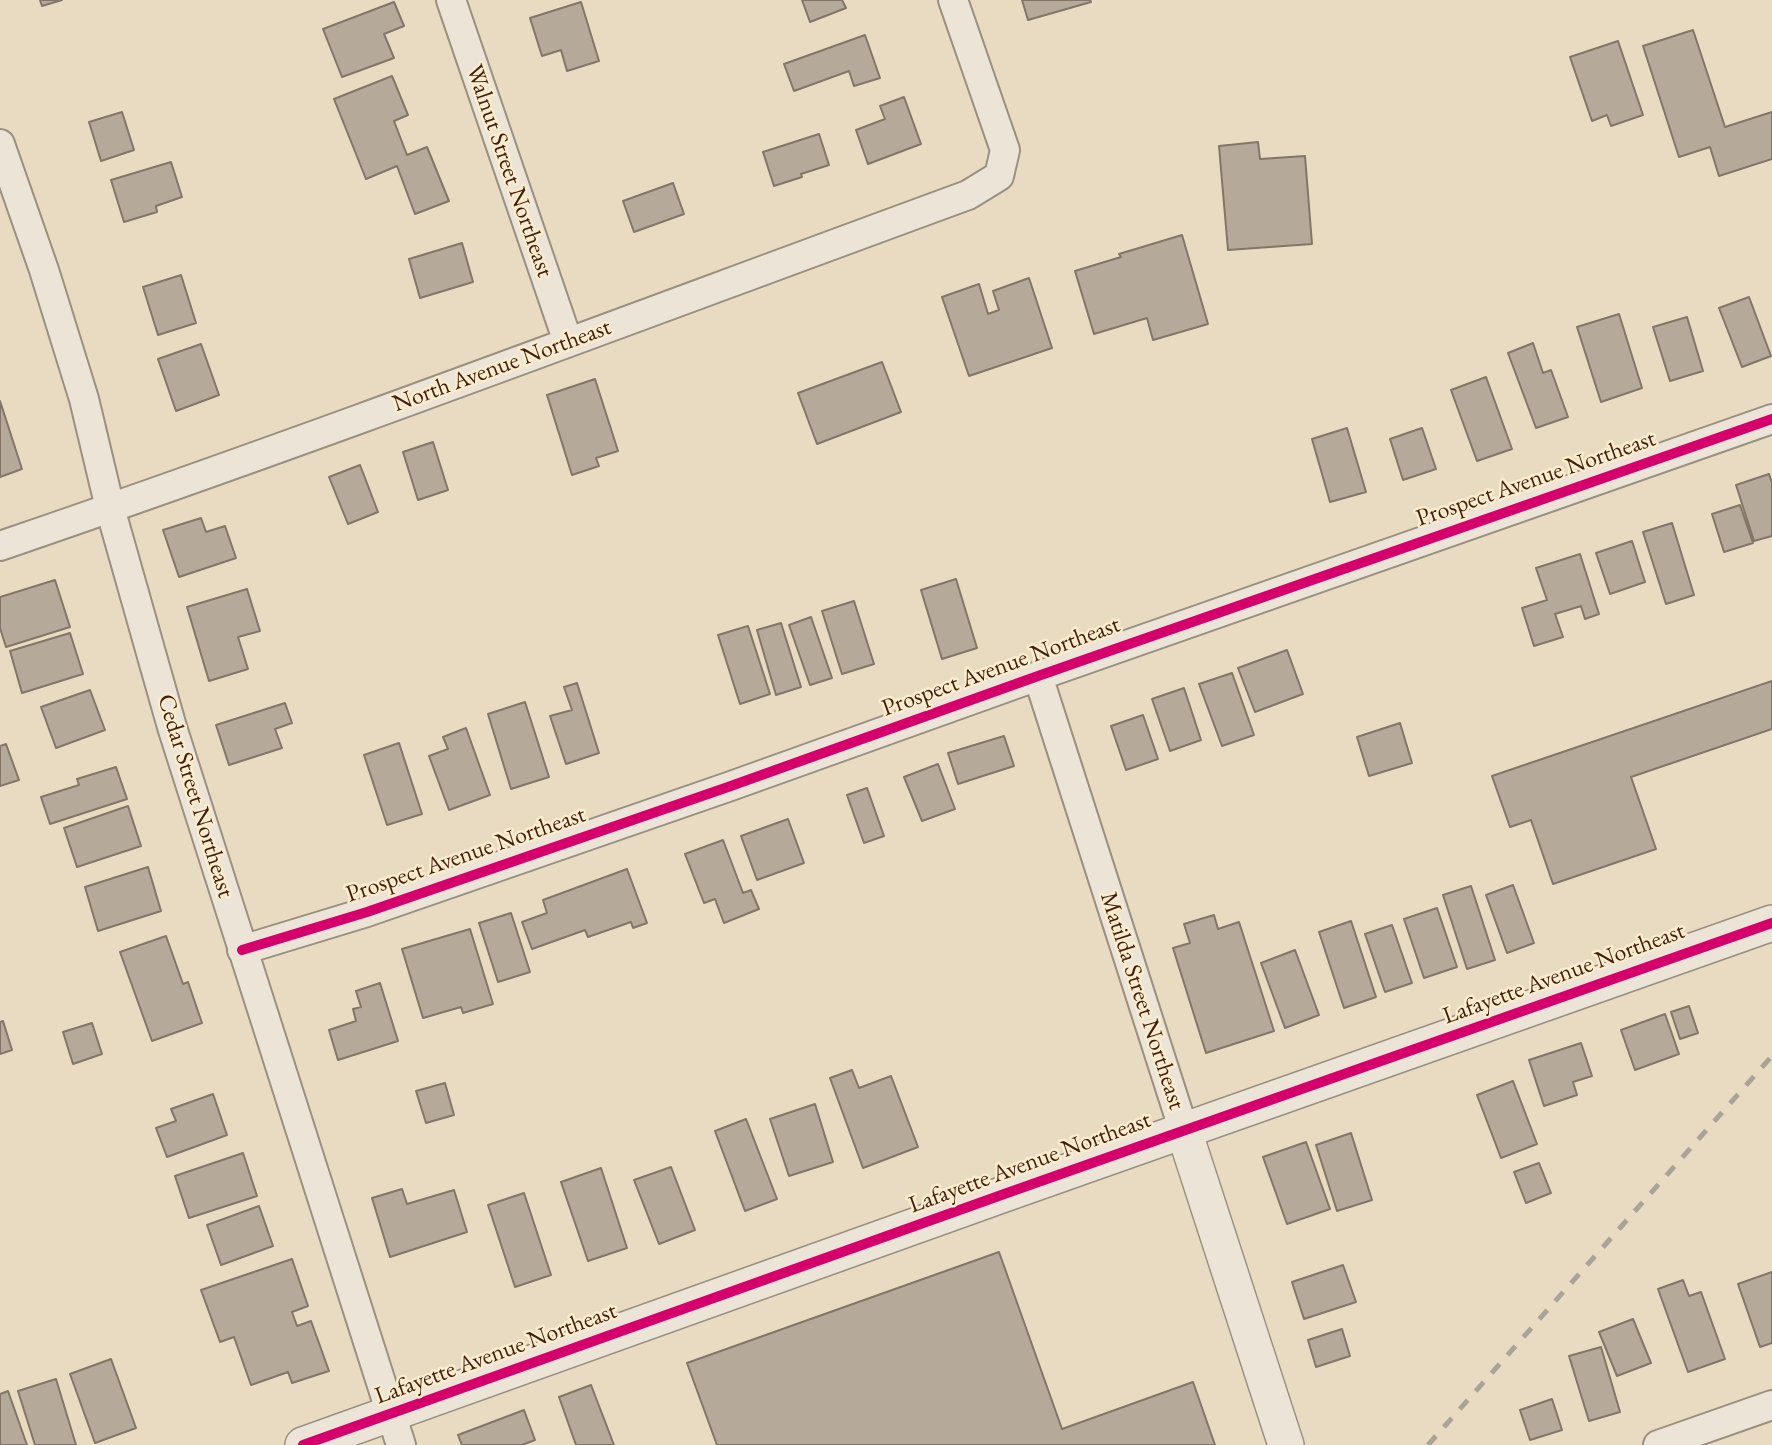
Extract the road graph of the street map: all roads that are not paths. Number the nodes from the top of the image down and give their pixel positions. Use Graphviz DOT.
graph roads {
  1 [pos="451,0"];
  2 [pos="953,0"];
  3 [pos="0,144"];
  4 [pos="568,342"];
  5 [pos="1772,419"];
  6 [pos="110,508"];
  7 [pos="0,546"];
  8 [pos="1038,676"];
  9 [pos="1772,923"];
  10 [pos="243,950"];
  11 [pos="1184,1131"];
  12 [pos="1772,1405"];
  13 [pos="396,1429"];
  14 [pos="303,1445"];
  15 [pos="1286,1445"];
  16 [pos="1658,1445"];
  1 -- 4 [label="street, Walnut Street Northeast"];
  2 -- 4 [label="street, North Avenue Northeast"];
  3 -- 6 [label="street, Cedar Street Northeast"];
  4 -- 6 [label="street, North Avenue Northeast"];
  5 -- 8 [label="street, Prospect Avenue Northeast"];
  6 -- 7 [label="street, North Avenue Northeast"];
  6 -- 10 [label="street, Cedar Street Northeast"];
  8 -- 10 [label="street, Prospect Avenue Northeast"];
  8 -- 11 [label="street, Matilda Street Northeast"];
  9 -- 11 [label="street, Lafayette Avenue Northeast"];
  10 -- 13 [label="street, Cedar Street Northeast"];
  11 -- 13 [label="street, Lafayette Avenue Northeast"];
  11 -- 15 [label="street, Matilda Street Northeast"];
  12 -- 16 [label="street"];
  13 -- 14 [label="street, Lafayette Avenue Northeast"];
}
